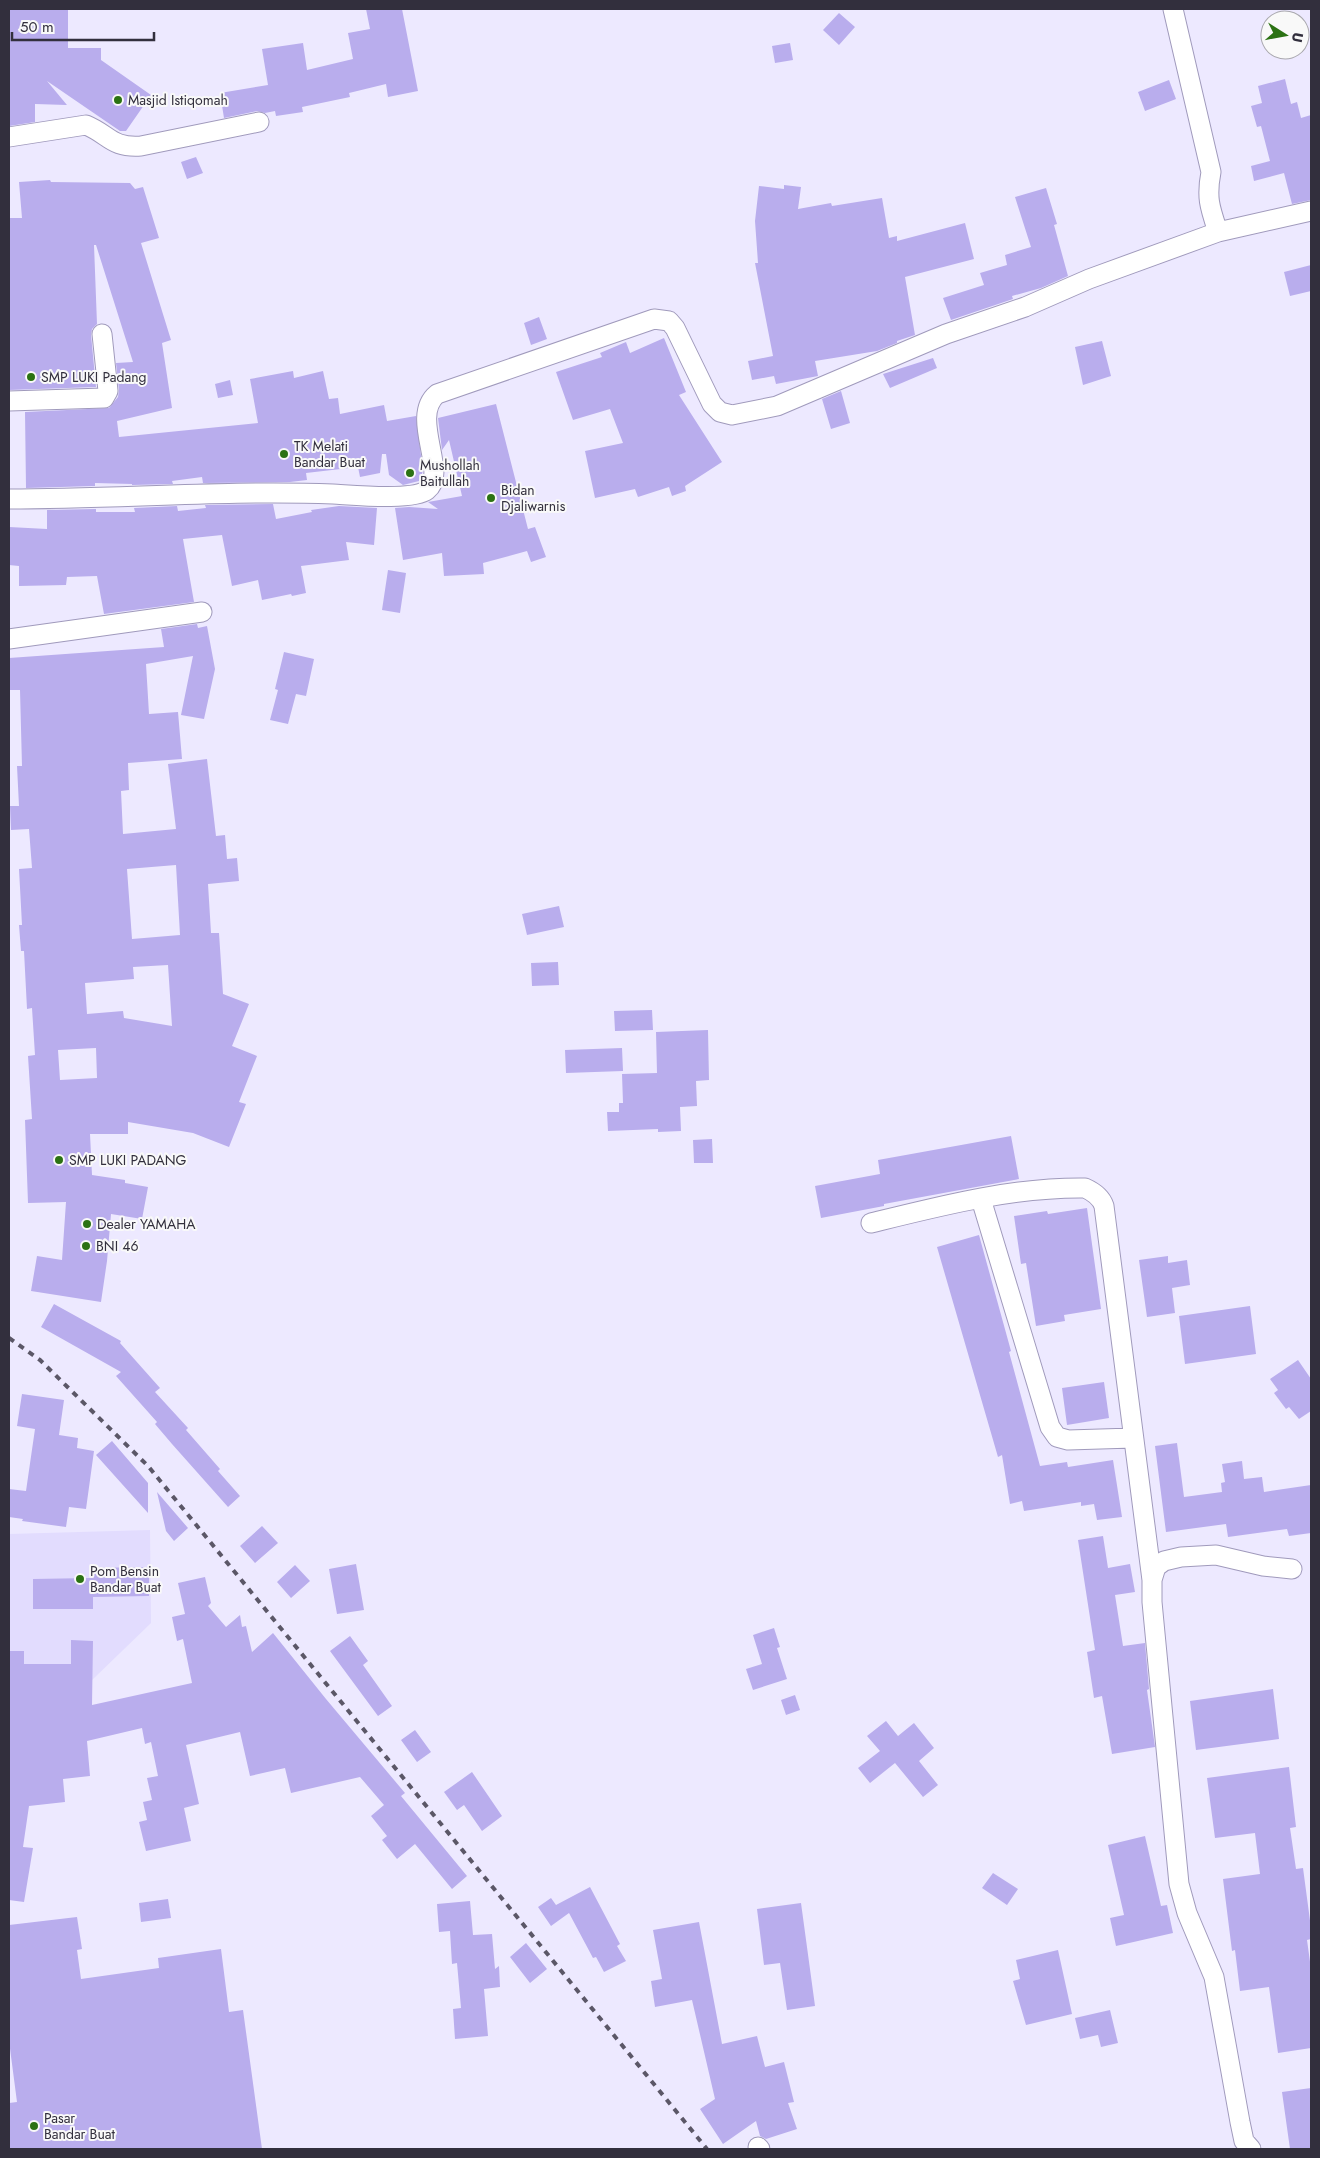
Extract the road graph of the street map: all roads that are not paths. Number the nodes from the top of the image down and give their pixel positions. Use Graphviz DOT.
graph roads {
  1 [pos="1172,9"];
  2 [pos="259,122"];
  3 [pos="9,137"];
  4 [pos="1311,211"];
  5 [pos="1218,232"];
  6 [pos="102,334"];
  7 [pos="9,401"];
  8 [pos="9,499"];
  9 [pos="202,612"];
  10 [pos="9,639"];
  11 [pos="981,1199"];
  12 [pos="871,1223"];
  13 [pos="1133,1438"];
  14 [pos="1292,1569"];
  15 [pos="1152,1580"];
  16 [pos="1251,2149"];
  1 -- 5 [label="street"];
  2 -- 3 [label="street"];
  4 -- 5 [label="street"];
  5 -- 8 [label="street"];
  6 -- 7 [label="street"];
  9 -- 10 [label="street"];
  11 -- 12 [label="street"];
  11 -- 13 [label="street"];
  11 -- 13 [label="street"];
  13 -- 15 [label="street"];
  14 -- 15 [label="street"];
  15 -- 16 [label="street"];
}
